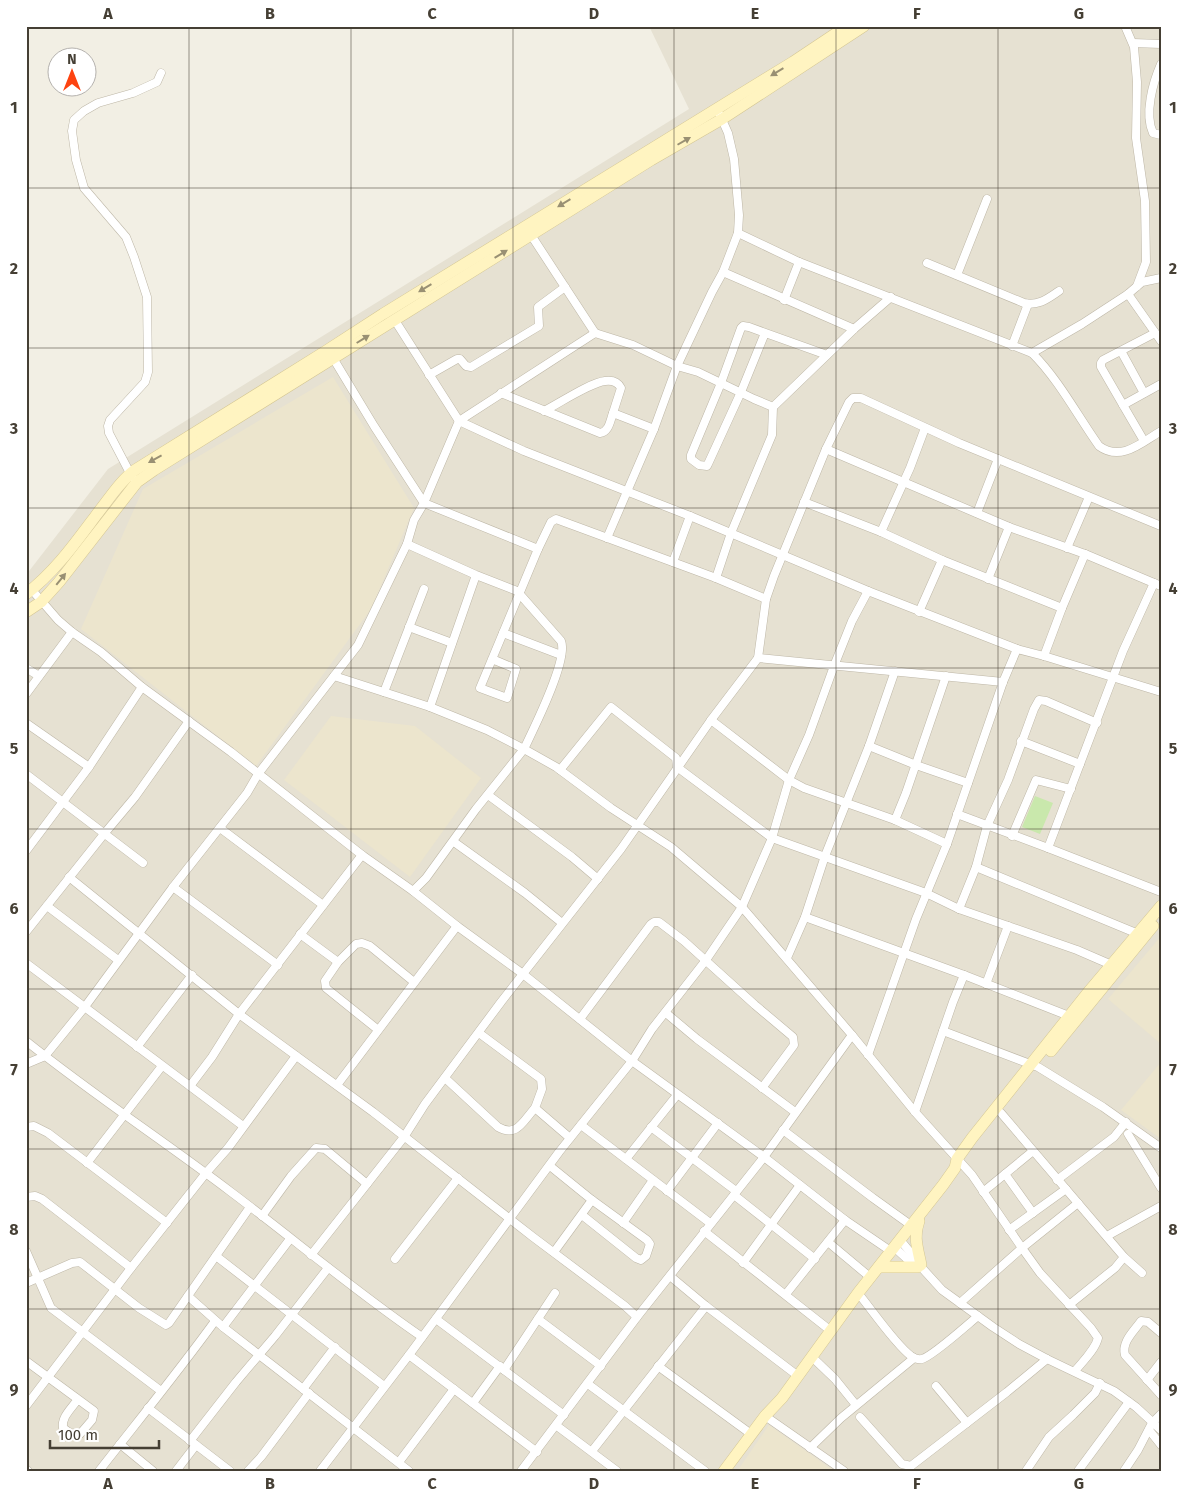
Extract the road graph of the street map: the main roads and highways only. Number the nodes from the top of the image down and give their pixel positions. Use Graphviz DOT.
graph roads {
  1 [pos="847,26"];
  2 [pos="864,26"];
  3 [pos="719,114"];
  4 [pos="133,479"];
  5 [pos="29,592"];
  6 [pos="26,612"];
  7 [pos="1161,906"];
  8 [pos="1161,917"];
  9 [pos="1114,966"];
  10 [pos="1034,1065"];
  11 [pos="958,1164"];
  12 [pos="924,1209"];
  13 [pos="879,1267"];
  14 [pos="727,1470"];
  1 -- 3 [label="main road, one-way"];
  2 -- 3 [label="main road"];
  4 -- 3 [label="main road, one-way"];
  3 -- 4 [label="main road, one-way"];
  4 -- 5 [label="main road"];
  6 -- 4 [label="main road, one-way"];
  7 -- 9 [label="main road"];
  8 -- 9 [label="main road"];
  9 -- 10 [label="main road"];
  9 -- 10 [label="main road"];
  10 -- 11 [label="main road"];
  10 -- 11 [label="main road"];
  11 -- 12 [label="main road"];
  12 -- 13 [label="main road"];
  12 -- 13 [label="main road"];
  13 -- 14 [label="main road"];
}
